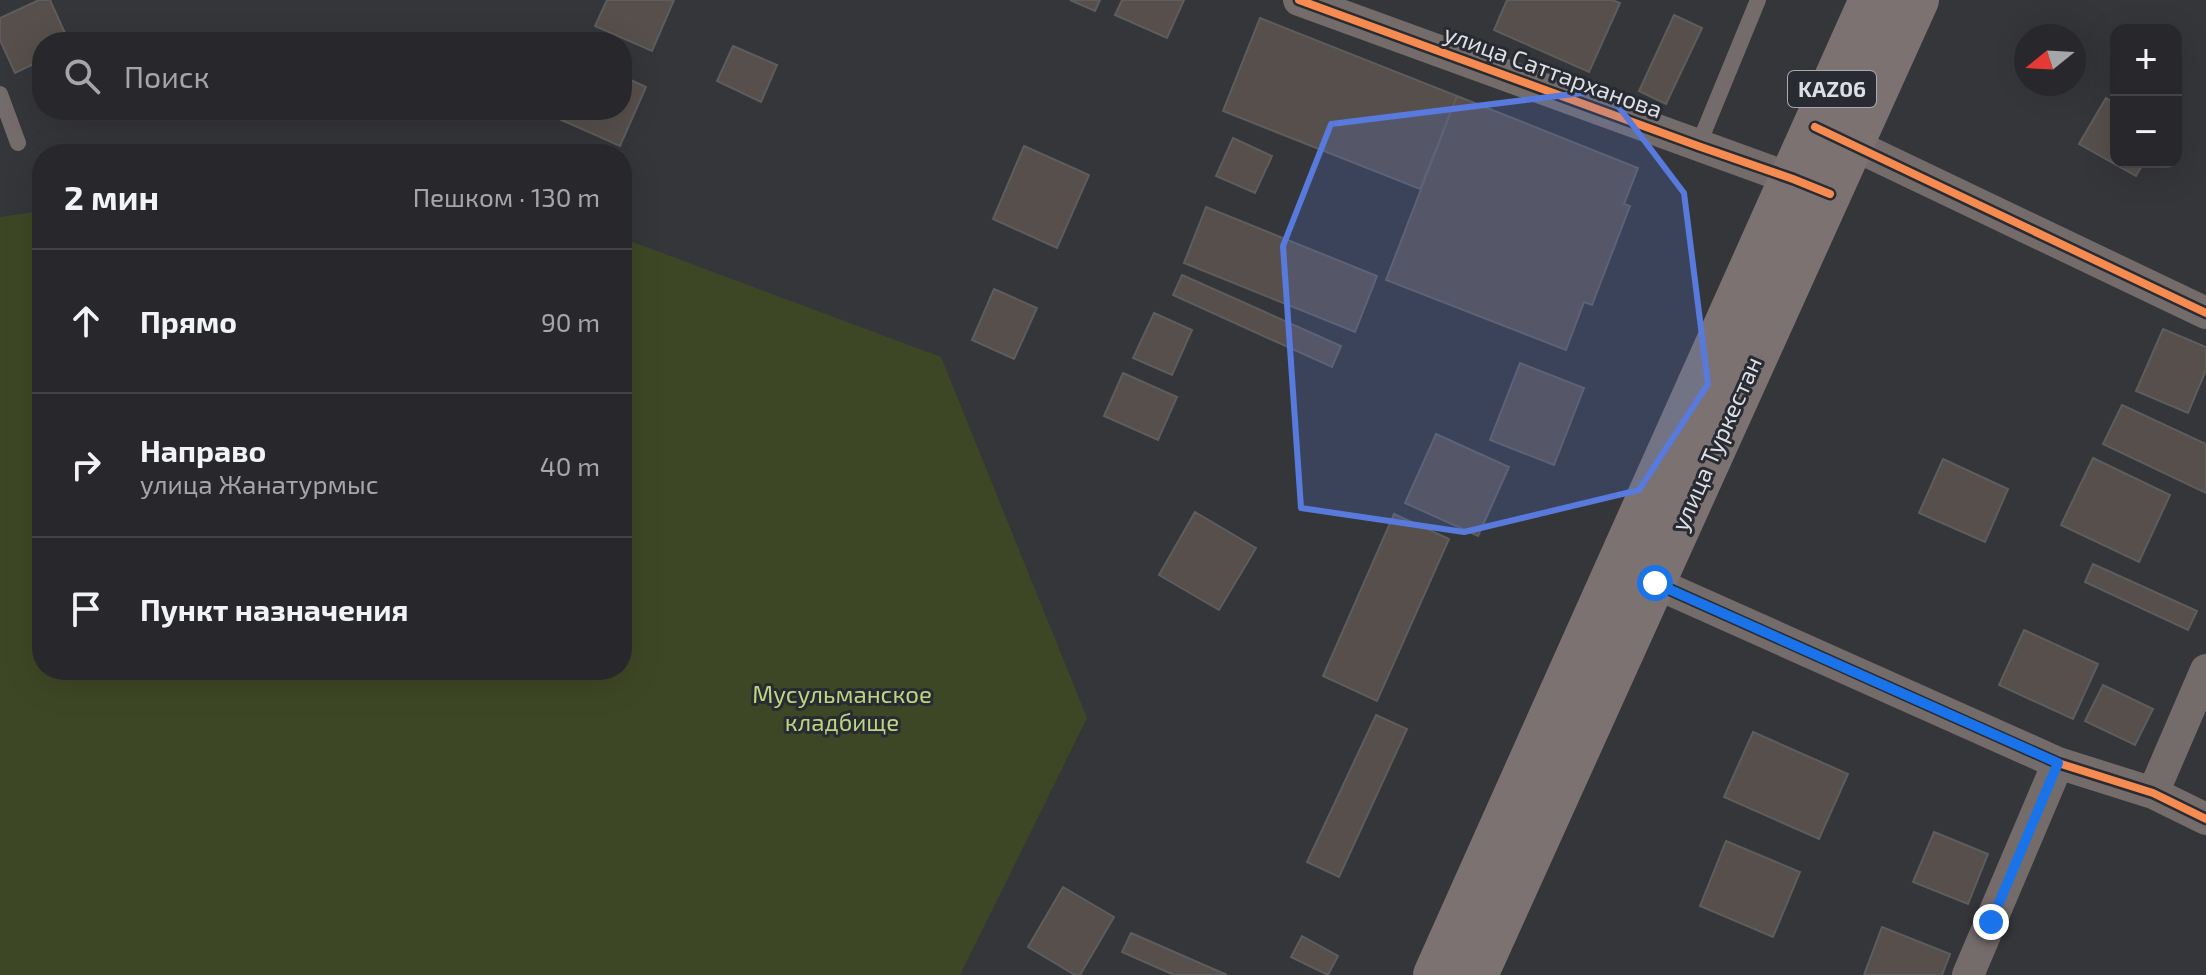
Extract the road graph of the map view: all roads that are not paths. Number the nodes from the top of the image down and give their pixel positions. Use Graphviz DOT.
graph roads {
  1 [pos="1299,0"];
  2 [pos="1758,0"];
  3 [pos="1871,0"];
  4 [pos="1917,0"];
  5 [pos="0,94"];
  6 [pos="1834,136"];
  7 [pos="18,143"];
  8 [pos="1698,146"];
  9 [pos="1811,186"];
  10 [pos="2206,313"];
  11 [pos="1655,583"];
  12 [pos="2206,670"];
  13 [pos="2058,763"];
  14 [pos="2153,793"];
  15 [pos="2206,819"];
  16 [pos="1435,975"];
  17 [pos="1476,975"];
  18 [pos="1968,975"];
  1 -- 8 [label="street, улица Саттарханова"];
  2 -- 8 [label="lane"];
  3 -- 6 [label="highway, улица Туркестан / KАZ06"];
  4 -- 6 [label="highway, улица Туркестан / KАZ06"];
  5 -- 7 [label="lane"];
  6 -- 9 [label="highway, улица Туркестан / KАZ06"];
  6 -- 10 [label="street"];
  8 -- 9 [label="street, улица Саттарханова"];
  9 -- 11 [label="highway, улица Туркестан / KАZ06"];
  9 -- 16 [label="highway, улица Туркестан / KАZ06"];
  11 -- 13 [label="street"];
  11 -- 17 [label="highway, улица Туркестан / KАZ06"];
  12 -- 14 [label="street"];
  13 -- 14 [label="street"];
  13 -- 18 [label="street"];
  14 -- 15 [label="street"];
}
